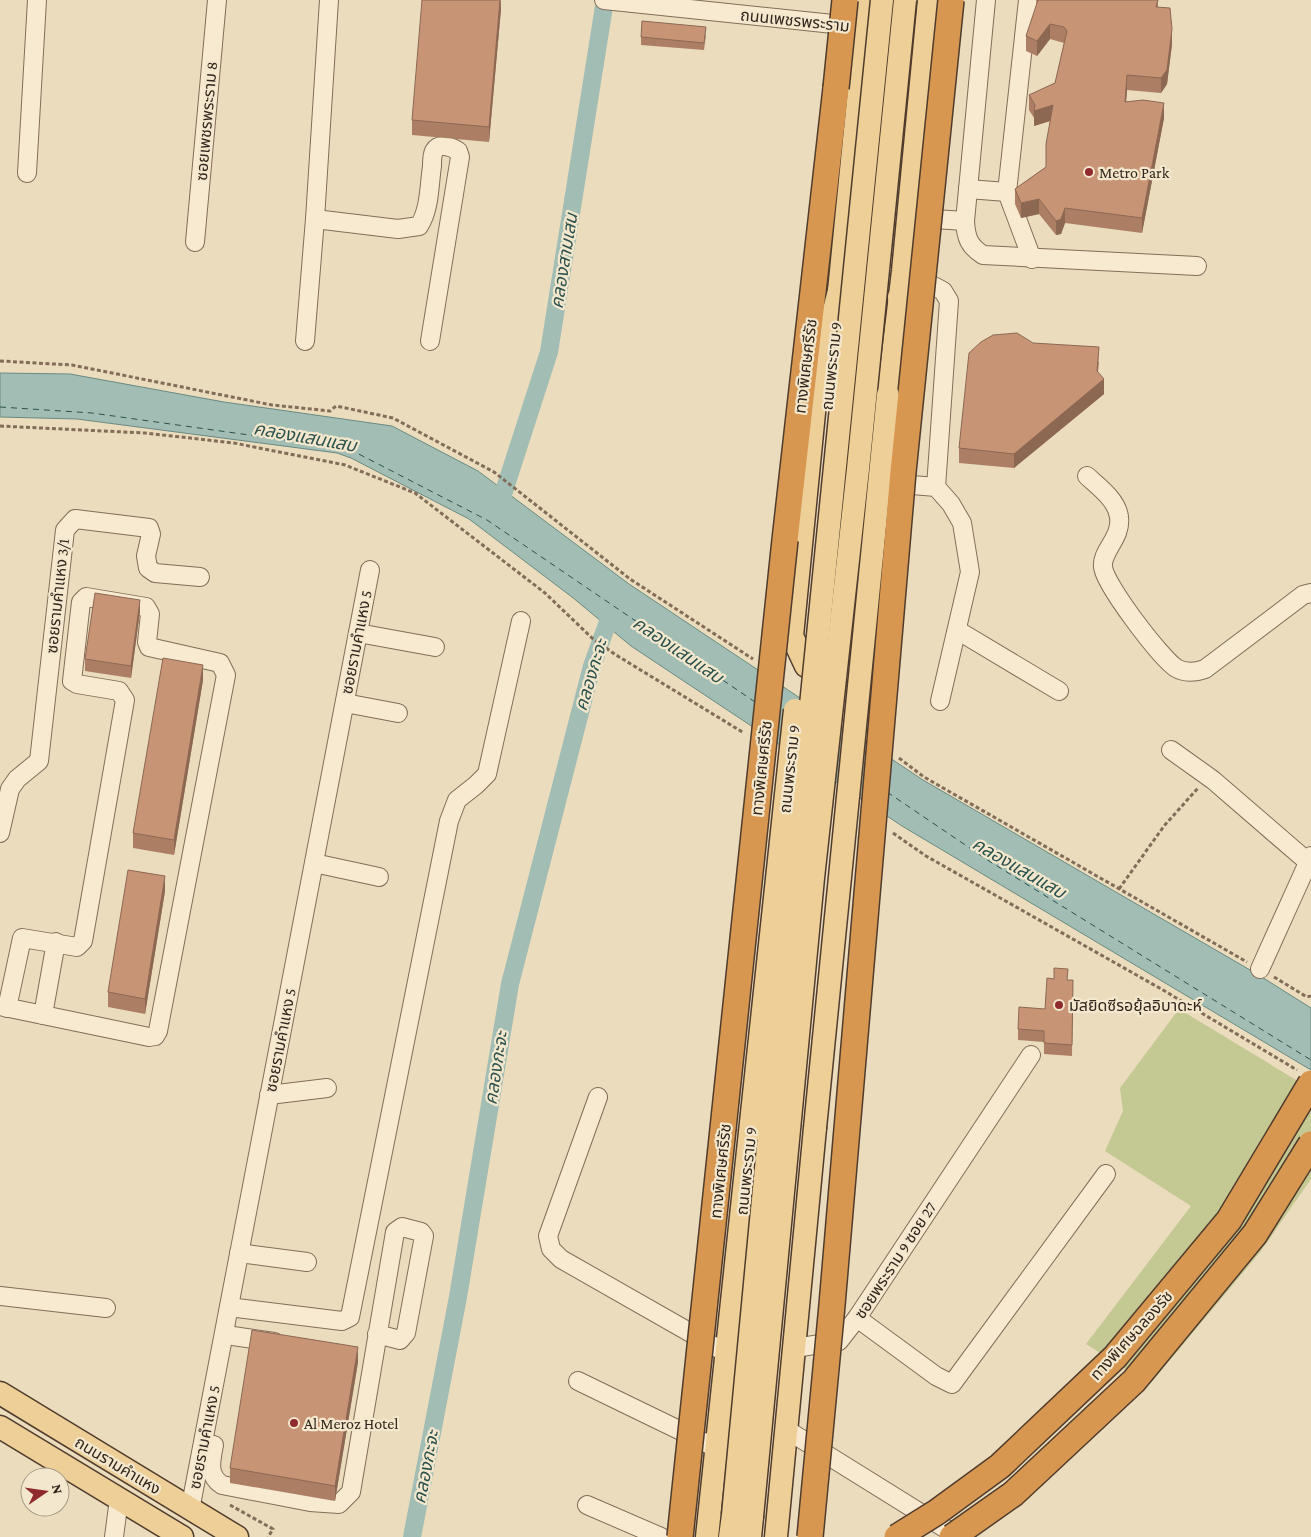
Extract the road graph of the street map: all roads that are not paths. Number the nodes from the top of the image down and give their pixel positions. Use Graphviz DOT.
graph roads {
  1 [pos="37,0"];
  2 [pos="217,0"];
  3 [pos="329,0"];
  4 [pos="604,0"];
  5 [pos="835,0"];
  6 [pos="845,0"];
  7 [pos="868,0"];
  8 [pos="882,0"];
  9 [pos="905,0"];
  10 [pos="929,0"];
  11 [pos="951,0"];
  12 [pos="986,0"];
  13 [pos="1028,0"];
  14 [pos="865,27"];
  15 [pos="925,32"];
  16 [pos="836,88"];
  17 [pos="26,173"];
  18 [pos="968,189"];
  19 [pos="1007,192"];
  20 [pos="907,218"];
  21 [pos="315,219"];
  22 [pos="965,221"];
  23 [pos="195,242"];
  24 [pos="1032,258"];
  25 [pos="1197,266"];
  26 [pos="903,271"];
  27 [pos="840,287"];
  28 [pos="899,297"];
  29 [pos="305,341"];
  30 [pos="430,341"];
  31 [pos="1087,476"];
  32 [pos="900,484"];
  33 [pos="936,487"];
  34 [pos="370,570"];
  35 [pos="200,577"];
  36 [pos="1311,593"];
  37 [pos="521,621"];
  38 [pos="956,630"];
  39 [pos="358,634"];
  40 [pos="435,648"];
  41 [pos="1059,692"];
  42 [pos="940,701"];
  43 [pos="345,703"];
  44 [pos="398,712"];
  45 [pos="1171,750"];
  46 [pos="0,833"];
  47 [pos="1309,859"];
  48 [pos="314,863"];
  49 [pos="379,877"];
  50 [pos="56,942"];
  51 [pos="1260,969"];
  52 [pos="4,1007"];
  53 [pos="43,1015"];
  54 [pos="1031,1055"];
  55 [pos="1307,1078"];
  56 [pos="327,1088"];
  57 [pos="270,1095"];
  58 [pos="598,1097"];
  59 [pos="1311,1144"];
  60 [pos="1106,1174"];
  61 [pos="240,1253"];
  62 [pos="307,1262"];
  63 [pos="0,1296"];
  64 [pos="229,1307"];
  65 [pos="106,1308"];
  66 [pos="857,1318"];
  67 [pos="377,1334"];
  68 [pos="229,1335"];
  69 [pos="289,1344"];
  70 [pos="795,1348"];
  71 [pos="354,1353"];
  72 [pos="726,1353"];
  73 [pos="373,1356"];
  74 [pos="578,1381"];
  75 [pos="0,1393"];
  76 [pos="0,1427"];
  77 [pos="787,1430"];
  78 [pos="716,1448"];
  79 [pos="131,1474"];
  80 [pos="119,1499"];
  81 [pos="587,1505"];
  82 [pos="190,1510"];
  83 [pos="114,1537"];
  84 [pos="182,1537"];
  85 [pos="237,1537"];
  86 [pos="661,1537"];
  87 [pos="680,1537"];
  88 [pos="707,1537"];
  89 [pos="730,1537"];
  90 [pos="750,1537"];
  91 [pos="776,1537"];
  92 [pos="810,1537"];
  93 [pos="897,1537"];
  94 [pos="952,1537"];
  95 [pos="959,1537"];
  1 -- 17 [label="street"];
  2 -- 23 [label="street, ซอยเพชรพระราม 8"];
  3 -- 21 [label="street"];
  4 -- 14 [label="street, ถนนเพชรพระราม"];
  5 -- 16 [label="highway, bridge"];
  6 -- 16 [label="highway, ทางพิเศษศรีรัช, bridge"];
  7 -- 14 [label="main road, ถนนพระราม 9"];
  8 -- 89 [label="main road, ถนนพระราม 9, bridge"];
  9 -- 90 [label="main road, bridge"];
  10 -- 15 [label="main road"];
  11 -- 92 [label="highway, bridge"];
  12 -- 18 [label="street"];
  13 -- 19 [label="street"];
  14 -- 15 [label="street, ถนนเพชรพระราม"];
  14 -- 27 [label="main road, ถนนพระราม 9"];
  15 -- 20 [label="main road"];
  16 -- 87 [label="highway, ทางพิเศษศรีรัช, bridge"];
  18 -- 19 [label="street"];
  18 -- 22 [label="street"];
  19 -- 24 [label="street"];
  20 -- 22 [label="street"];
  20 -- 26 [label="main road"];
  21 -- 29 [label="street"];
  21 -- 30 [label="street"];
  22 -- 24 [label="street"];
  24 -- 25 [label="street"];
  26 -- 28 [label="main road"];
  26 -- 33 [label="street"];
  27 -- 32 [label="main road"];
  27 -- 72 [label="main road, ถนนพระราม 9, bridge"];
  28 -- 32 [label="main road"];
  28 -- 70 [label="main road, bridge"];
  31 -- 36 [label="street"];
  32 -- 33 [label="street"];
  33 -- 38 [label="street"];
  34 -- 39 [label="street, ซอยรามคำแหง 5"];
  35 -- 46 [label="street, ซอยรามคำแหง 3/1"];
  37 -- 64 [label="street"];
  38 -- 41 [label="street"];
  38 -- 42 [label="street"];
  39 -- 40 [label="street"];
  39 -- 43 [label="street, ซอยรามคำแหง 5"];
  43 -- 44 [label="street"];
  43 -- 48 [label="street, ซอยรามคำแหง 5"];
  45 -- 47 [label="street"];
  47 -- 51 [label="street"];
  48 -- 49 [label="street"];
  48 -- 57 [label="street, ซอยรามคำแหง 5"];
  50 -- 52 [label="street"];
  50 -- 53 [label="street"];
  50 -- 53 [label="street"];
  52 -- 53 [label="street"];
  54 -- 66 [label="street, ซอยพระราม 9 ซอย 27"];
  55 -- 93 [label="highway, ทางพิเศษฉลองรัช, bridge"];
  56 -- 57 [label="street"];
  57 -- 61 [label="street, ซอยรามคำแหง 5"];
  58 -- 72 [label="street"];
  59 -- 94 [label="highway, ทางพิเศษฉลองรัช, bridge"];
  60 -- 66 [label="street"];
  61 -- 62 [label="street"];
  61 -- 64 [label="street, ซอยรามคำแหง 5"];
  63 -- 65 [label="street"];
  64 -- 68 [label="street, ซอยรามคำแหง 5"];
  66 -- 70 [label="street, ซอยพระราม 9 ซอย 27"];
  67 -- 67 [label="street"];
  67 -- 73 [label="street"];
  68 -- 69 [label="street"];
  68 -- 73 [label="street"];
  68 -- 82 [label="street, ซอยรามคำแหง 5"];
  70 -- 77 [label="main road"];
  71 -- 73 [label="street"];
  72 -- 78 [label="main road, ถนนพระราม 9"];
  74 -- 78 [label="street"];
  75 -- 79 [label="main road, ถนนรามคำแหง"];
  76 -- 80 [label="main road, ถนนรามคำแหง"];
  77 -- 91 [label="main road"];
  77 -- 95 [label="street"];
  78 -- 88 [label="main road, ถนนพระราม 9"];
  79 -- 80 [label="main road"];
  79 -- 82 [label="main road, ถนนรามคำแหง"];
  80 -- 83 [label="street"];
  80 -- 84 [label="main road, ถนนรามคำแหง"];
  81 -- 86 [label="street"];
  82 -- 85 [label="main road, ถนนรามคำแหง"];
}
